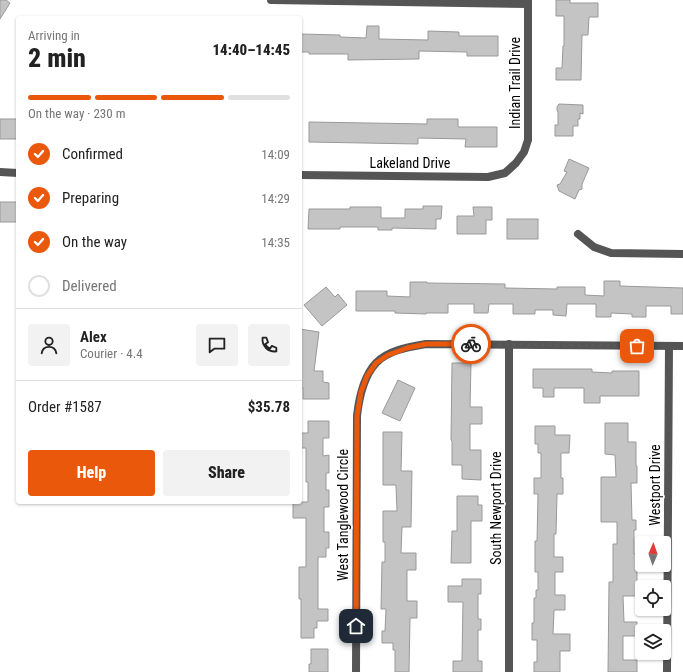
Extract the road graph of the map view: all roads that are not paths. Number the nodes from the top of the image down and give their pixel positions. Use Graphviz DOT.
graph roads {
  1 [pos="271,0"];
  2 [pos="528,2"];
  3 [pos="516,163"];
  4 [pos="0,172"];
  5 [pos="16,173"];
  6 [pos="302,175"];
  7 [pos="578,234"];
  8 [pos="683,254"];
  9 [pos="509,344"];
  10 [pos="669,346"];
  11 [pos="683,346"];
  12 [pos="356,672"];
  13 [pos="509,672"];
  14 [pos="667,672"];
  1 -- 2 [label="street"];
  2 -- 3 [label="street, Indian Trail Drive"];
  3 -- 6 [label="street, Lakeland Drive"];
  4 -- 5 [label="street"];
  7 -- 8 [label="street"];
  9 -- 10 [label="street"];
  9 -- 12 [label="street, West Tanglewood Circle"];
  9 -- 13 [label="street, South Newport Drive"];
  10 -- 11 [label="street"];
  10 -- 14 [label="street, Westport Drive"];
}
